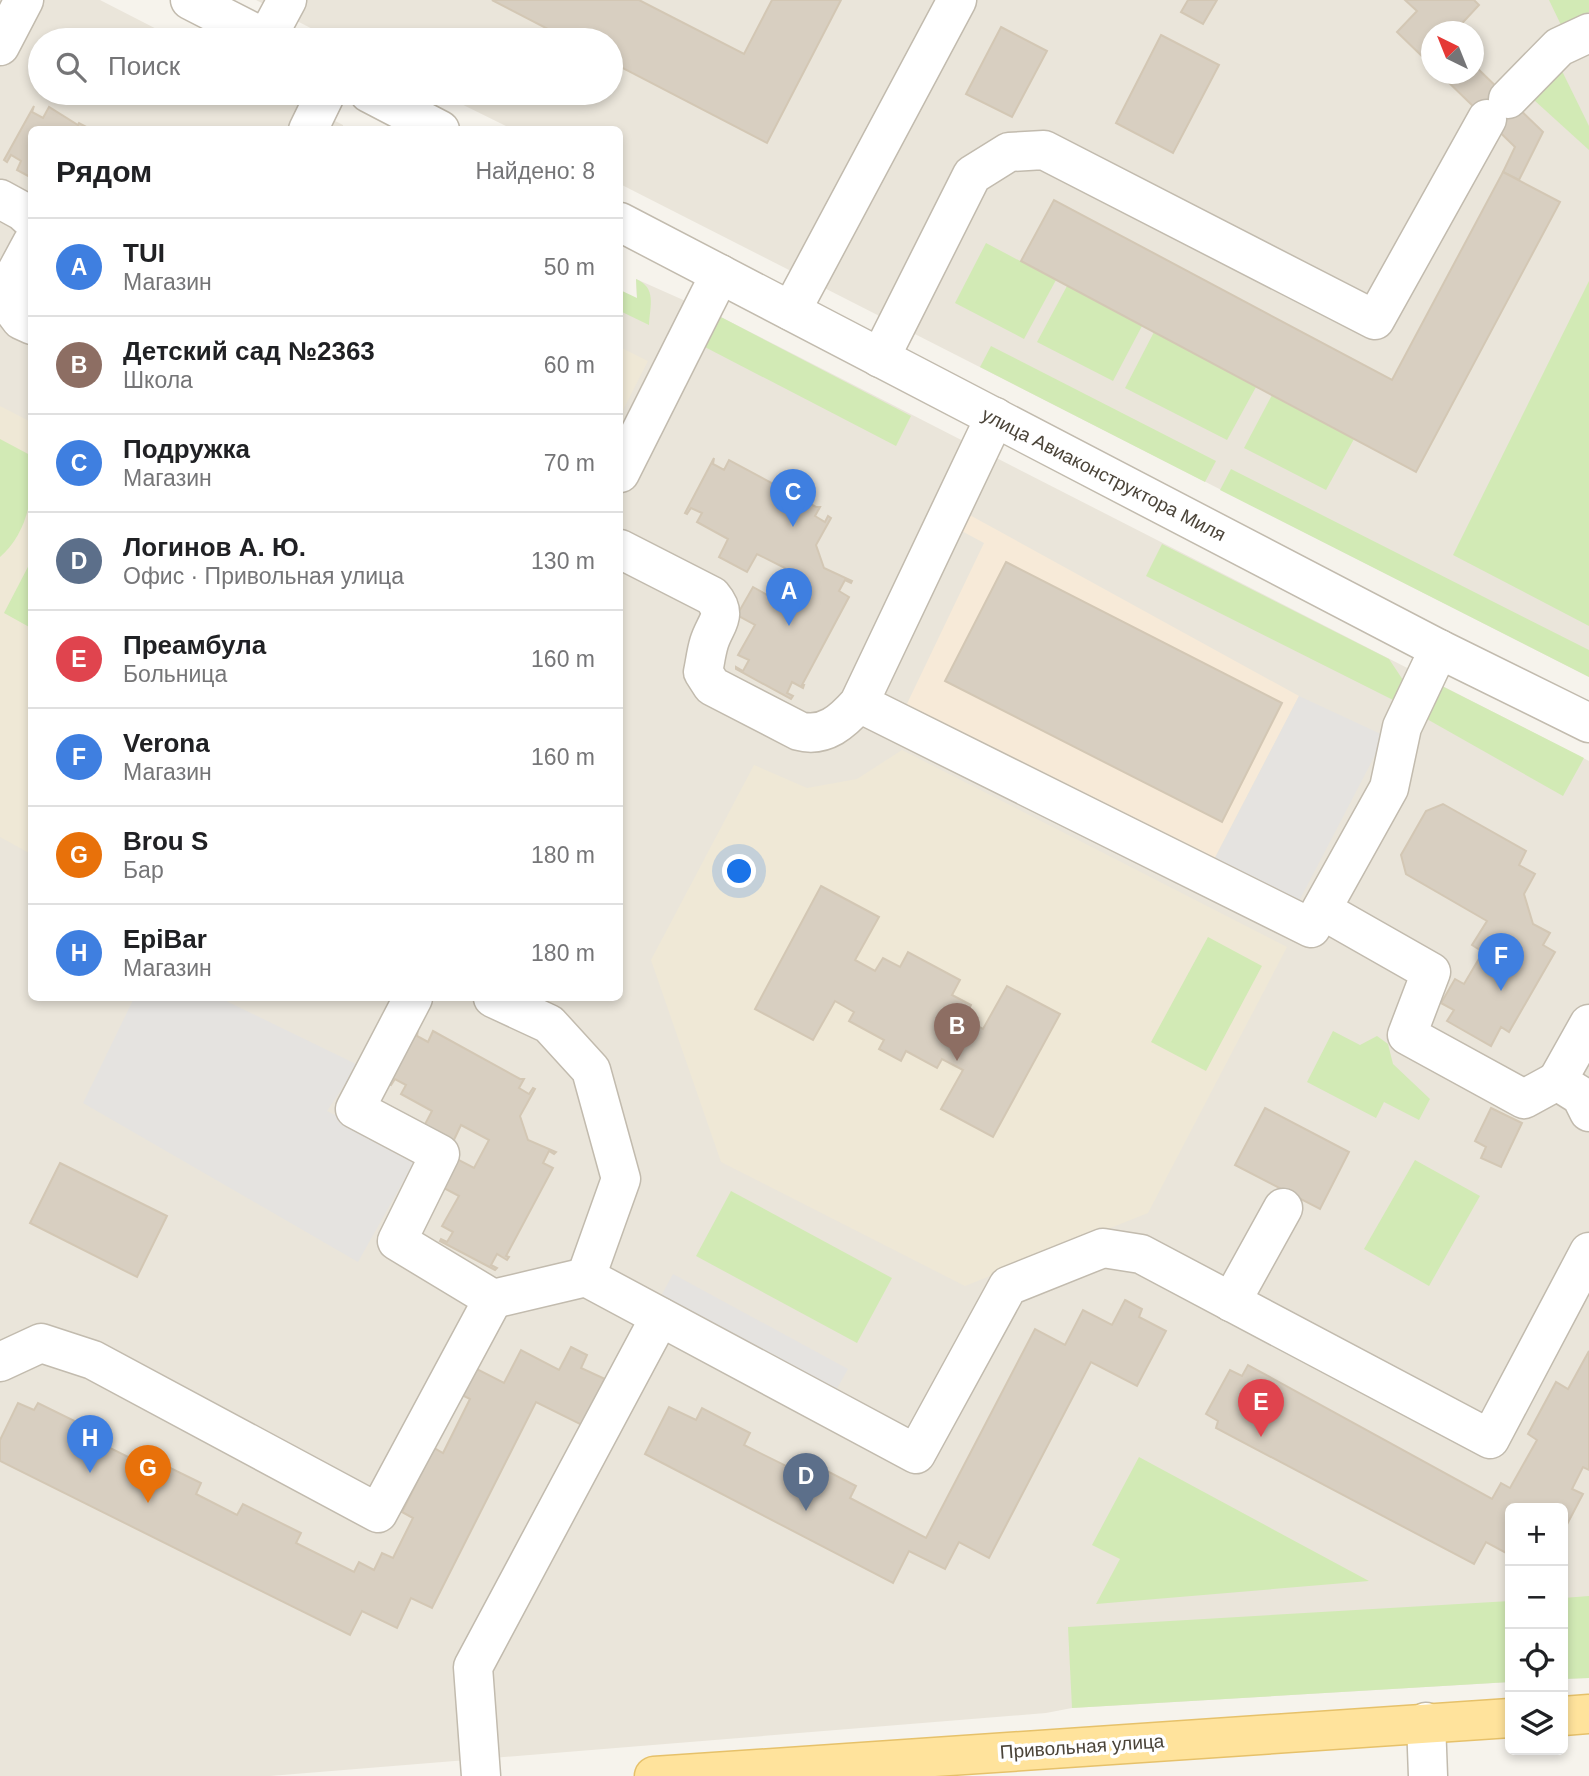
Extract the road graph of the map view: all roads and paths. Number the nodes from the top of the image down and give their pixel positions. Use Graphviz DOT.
graph roads {
  1 [pos="24,0"];
  2 [pos="190,0"];
  3 [pos="288,0"];
  4 [pos="957,0"];
  5 [pos="244,28"];
  6 [pos="273,28"];
  7 [pos="1589,33"];
  8 [pos="0,46"];
  9 [pos="320,105"];
  10 [pos="392,105"];
  11 [pos="310,126"];
  12 [pos="432,126"];
  13 [pos="0,199"];
  14 [pos="28,216"];
  15 [pos="623,224"];
  16 [pos="28,250"];
  17 [pos="720,274"];
  18 [pos="791,311"];
  19 [pos="28,323"];
  20 [pos="880,358"];
  21 [pos="995,417"];
  22 [pos="623,467"];
  23 [pos="623,551"];
  24 [pos="1439,649"];
  25 [pos="859,703"];
  26 [pos="1589,723"];
  27 [pos="1322,910"];
  28 [pos="411,1001"];
  29 [pos="499,1001"];
  30 [pos="1577,1052"];
  31 [pos="1589,1112"];
  32 [pos="1283,1208"];
  33 [pos="1589,1252"];
  34 [pos="586,1277"];
  35 [pos="493,1300"];
  36 [pos="1231,1302"];
  37 [pos="660,1317"];
  38 [pos="0,1362"];
  39 [pos="1589,1714"];
  40 [pos="1568,1716"];
  41 [pos="1505,1718"];
  42 [pos="1426,1722"];
  43 [pos="821,1770"];
  44 [pos="481,1776"];
  45 [pos="654,1776"];
  46 [pos="1428,1776"];
  1 -- 8 [label="street"];
  2 -- 5 [label="street"];
  3 -- 6 [label="street"];
  4 -- 18 [label="street"];
  7 -- 20 [label="street"];
  9 -- 11 [label="street"];
  10 -- 12 [label="street"];
  13 -- 14 [label="street"];
  15 -- 17 [label="street, улица Авиаконструктора Миля"];
  16 -- 19 [label="street"];
  17 -- 18 [label="street, улица Авиаконструктора Миля"];
  17 -- 22 [label="street"];
  18 -- 20 [label="street, улица Авиаконструктора Миля"];
  20 -- 21 [label="street, улица Авиаконструктора Миля"];
  21 -- 24 [label="street, улица Авиаконструктора Миля"];
  21 -- 25 [label="street"];
  23 -- 25 [label="street"];
  24 -- 26 [label="street, улица Авиаконструктора Миля"];
  24 -- 27 [label="street"];
  25 -- 27 [label="street"];
  27 -- 30 [label="street"];
  28 -- 35 [label="street"];
  29 -- 34 [label="street"];
  30 -- 31 [label="street"];
  32 -- 36 [label="street"];
  33 -- 36 [label="street"];
  34 -- 35 [label="street"];
  34 -- 37 [label="street"];
  35 -- 38 [label="street"];
  36 -- 37 [label="street"];
  37 -- 44 [label="street"];
  39 -- 40 [label="main road"];
  41 -- 42 [label="main road, Привольная улица"];
  42 -- 43 [label="main road, Привольная улица"];
  42 -- 46 [label="street"];
  43 -- 45 [label="main road, Привольная улица"];
}
